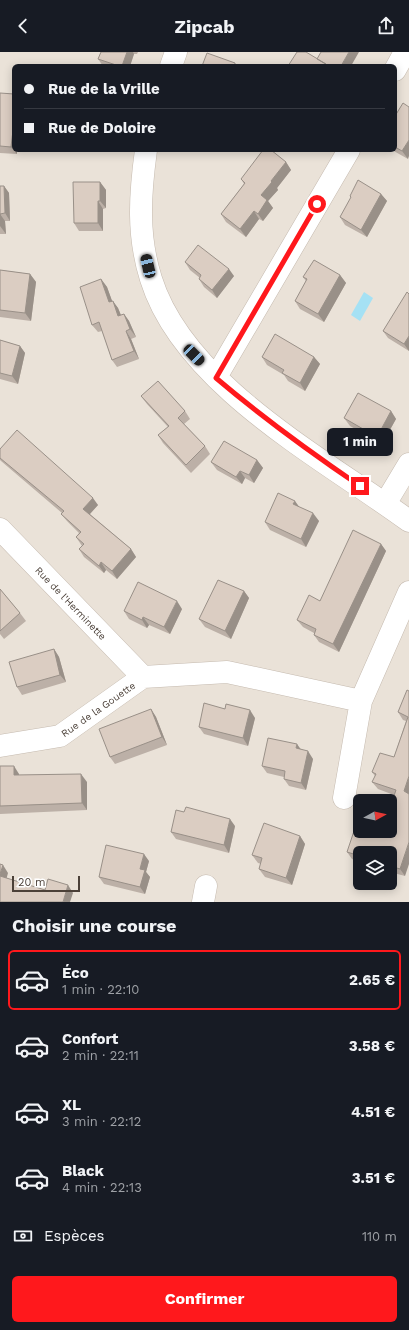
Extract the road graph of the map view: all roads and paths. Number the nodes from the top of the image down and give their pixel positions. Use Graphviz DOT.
graph roads {
  1 [pos="176,52"];
  2 [pos="406,52"];
  3 [pos="172,64"];
  4 [pos="397,67"];
  5 [pos="146,152"];
  6 [pos="347,152"];
  7 [pos="216,378"];
  8 [pos="409,464"];
  9 [pos="385,504"];
  10 [pos="409,521"];
  11 [pos="0,529"];
  12 [pos="409,592"];
  13 [pos="143,678"];
  14 [pos="361,701"];
  15 [pos="0,746"];
  16 [pos="344,798"];
  1 -- 3 [label="street"];
  2 -- 4 [label="street"];
  5 -- 7 [label="street"];
  6 -- 7 [label="street"];
  7 -- 9 [label="street"];
  8 -- 9 [label="street"];
  9 -- 10 [label="street"];
  11 -- 13 [label="street, Rue de l'Herminette"];
  12 -- 14 [label="street"];
  13 -- 14 [label="street, Rue de la Gouette"];
  13 -- 15 [label="street, Rue de la Gouette"];
  14 -- 16 [label="street"];
}
